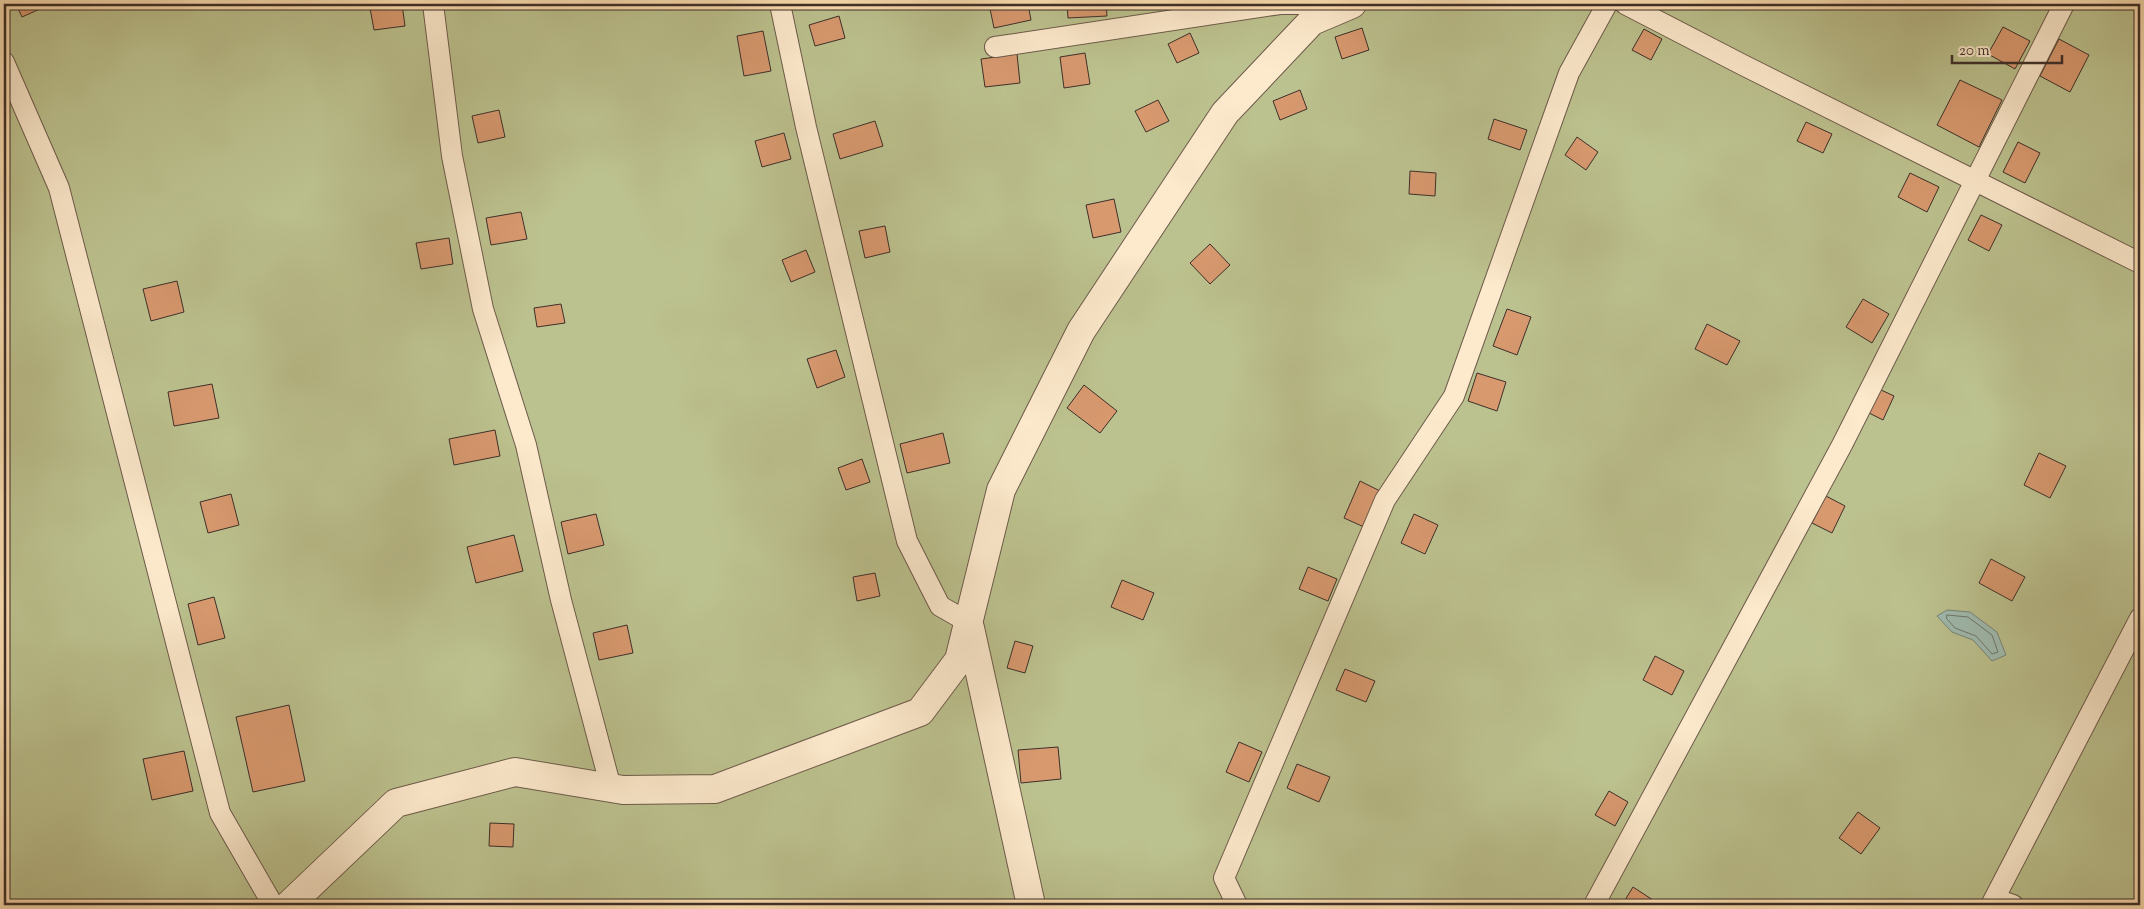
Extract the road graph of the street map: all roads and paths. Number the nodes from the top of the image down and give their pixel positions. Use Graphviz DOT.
graph roads {
  1 [pos="433,4"];
  2 [pos="780,4"];
  3 [pos="1326,4"];
  4 [pos="1352,4"];
  5 [pos="1607,4"];
  6 [pos="1624,4"];
  7 [pos="2064,4"];
  8 [pos="995,47"];
  9 [pos="4,62"];
  10 [pos="1975,181"];
  11 [pos="2140,263"];
  12 [pos="2140,618"];
  13 [pos="968,622"];
  14 [pos="611,788"];
  15 [pos="2000,903"];
  16 [pos="273,905"];
  17 [pos="289,905"];
  18 [pos="1031,905"];
  19 [pos="1237,905"];
  20 [pos="1594,905"];
  1 -- 14 [label="lane"];
  2 -- 13 [label="lane"];
  3 -- 8 [label="lane"];
  4 -- 13 [label="street"];
  5 -- 19 [label="lane"];
  6 -- 10 [label="lane"];
  7 -- 10 [label="lane"];
  9 -- 16 [label="lane"];
  10 -- 11 [label="lane"];
  10 -- 20 [label="lane"];
  12 -- 15 [label="lane"];
  13 -- 14 [label="street"];
  13 -- 18 [label="street"];
  14 -- 17 [label="street"];
}
